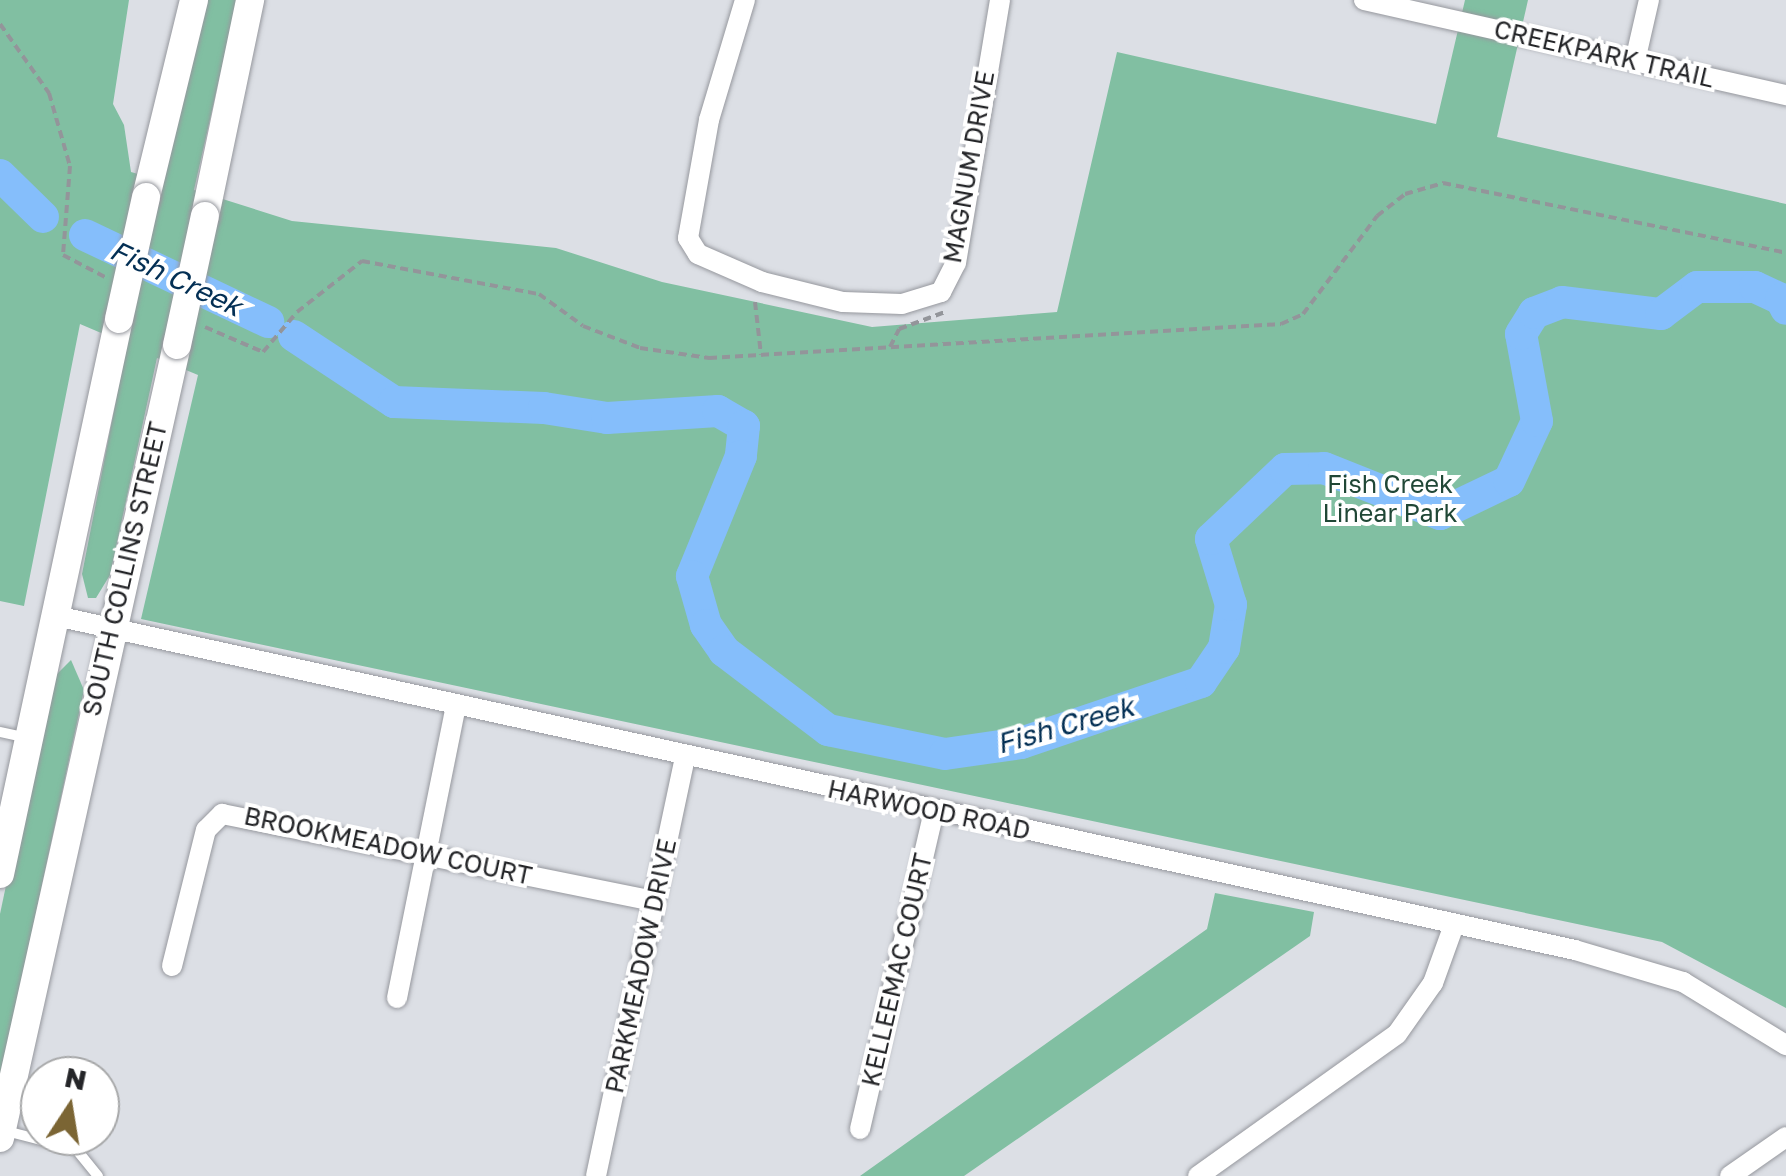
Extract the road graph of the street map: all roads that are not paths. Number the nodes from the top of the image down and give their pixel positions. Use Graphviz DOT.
graph roads {
  1 [pos="194,0"];
  2 [pos="250,0"];
  3 [pos="745,0"];
  4 [pos="1000,0"];
  5 [pos="1364,0"];
  6 [pos="1650,0"];
  7 [pos="1635,61"];
  8 [pos="1786,95"];
  9 [pos="56,616"];
  10 [pos="110,628"];
  11 [pos="456,706"];
  12 [pos="0,732"];
  13 [pos="30,738"];
  14 [pos="685,756"];
  15 [pos="934,811"];
  16 [pos="426,854"];
  17 [pos="0,874"];
  18 [pos="654,901"];
  19 [pos="1454,925"];
  20 [pos="172,966"];
  21 [pos="397,998"];
  22 [pos="1786,1046"];
  23 [pos="860,1129"];
  24 [pos="1,1132"];
  25 [pos="1786,1137"];
  26 [pos="98,1176"];
  27 [pos="596,1176"];
  28 [pos="1198,1176"];
  29 [pos="1730,1176"];
  1 -- 9 [label="main road, bridge"];
  2 -- 10 [label="main road, SOUTH COLLINS STREET, bridge"];
  3 -- 4 [label="street, MAGNUM DRIVE"];
  5 -- 7 [label="street, CREEKPARK TRAIL"];
  6 -- 7 [label="street"];
  7 -- 8 [label="street, CREEKPARK TRAIL"];
  9 -- 10 [label="street, HARWOOD ROAD"];
  9 -- 13 [label="main road"];
  10 -- 11 [label="street, HARWOOD ROAD"];
  10 -- 24 [label="main road, SOUTH COLLINS STREET"];
  11 -- 14 [label="street, HARWOOD ROAD"];
  11 -- 16 [label="street"];
  12 -- 13 [label="lane"];
  13 -- 17 [label="main road"];
  14 -- 15 [label="street, HARWOOD ROAD"];
  14 -- 18 [label="street, PARKMEADOW DRIVE"];
  15 -- 19 [label="street, HARWOOD ROAD"];
  15 -- 23 [label="street, KELLEEMAC COURT"];
  16 -- 18 [label="street, BROOKMEADOW COURT"];
  16 -- 20 [label="street, BROOKMEADOW COURT"];
  16 -- 21 [label="street"];
  18 -- 27 [label="street, PARKMEADOW DRIVE"];
  19 -- 22 [label="street, HARWOOD ROAD"];
  19 -- 28 [label="street"];
  24 -- 26 [label="lane"];
  25 -- 29 [label="street"];
}
